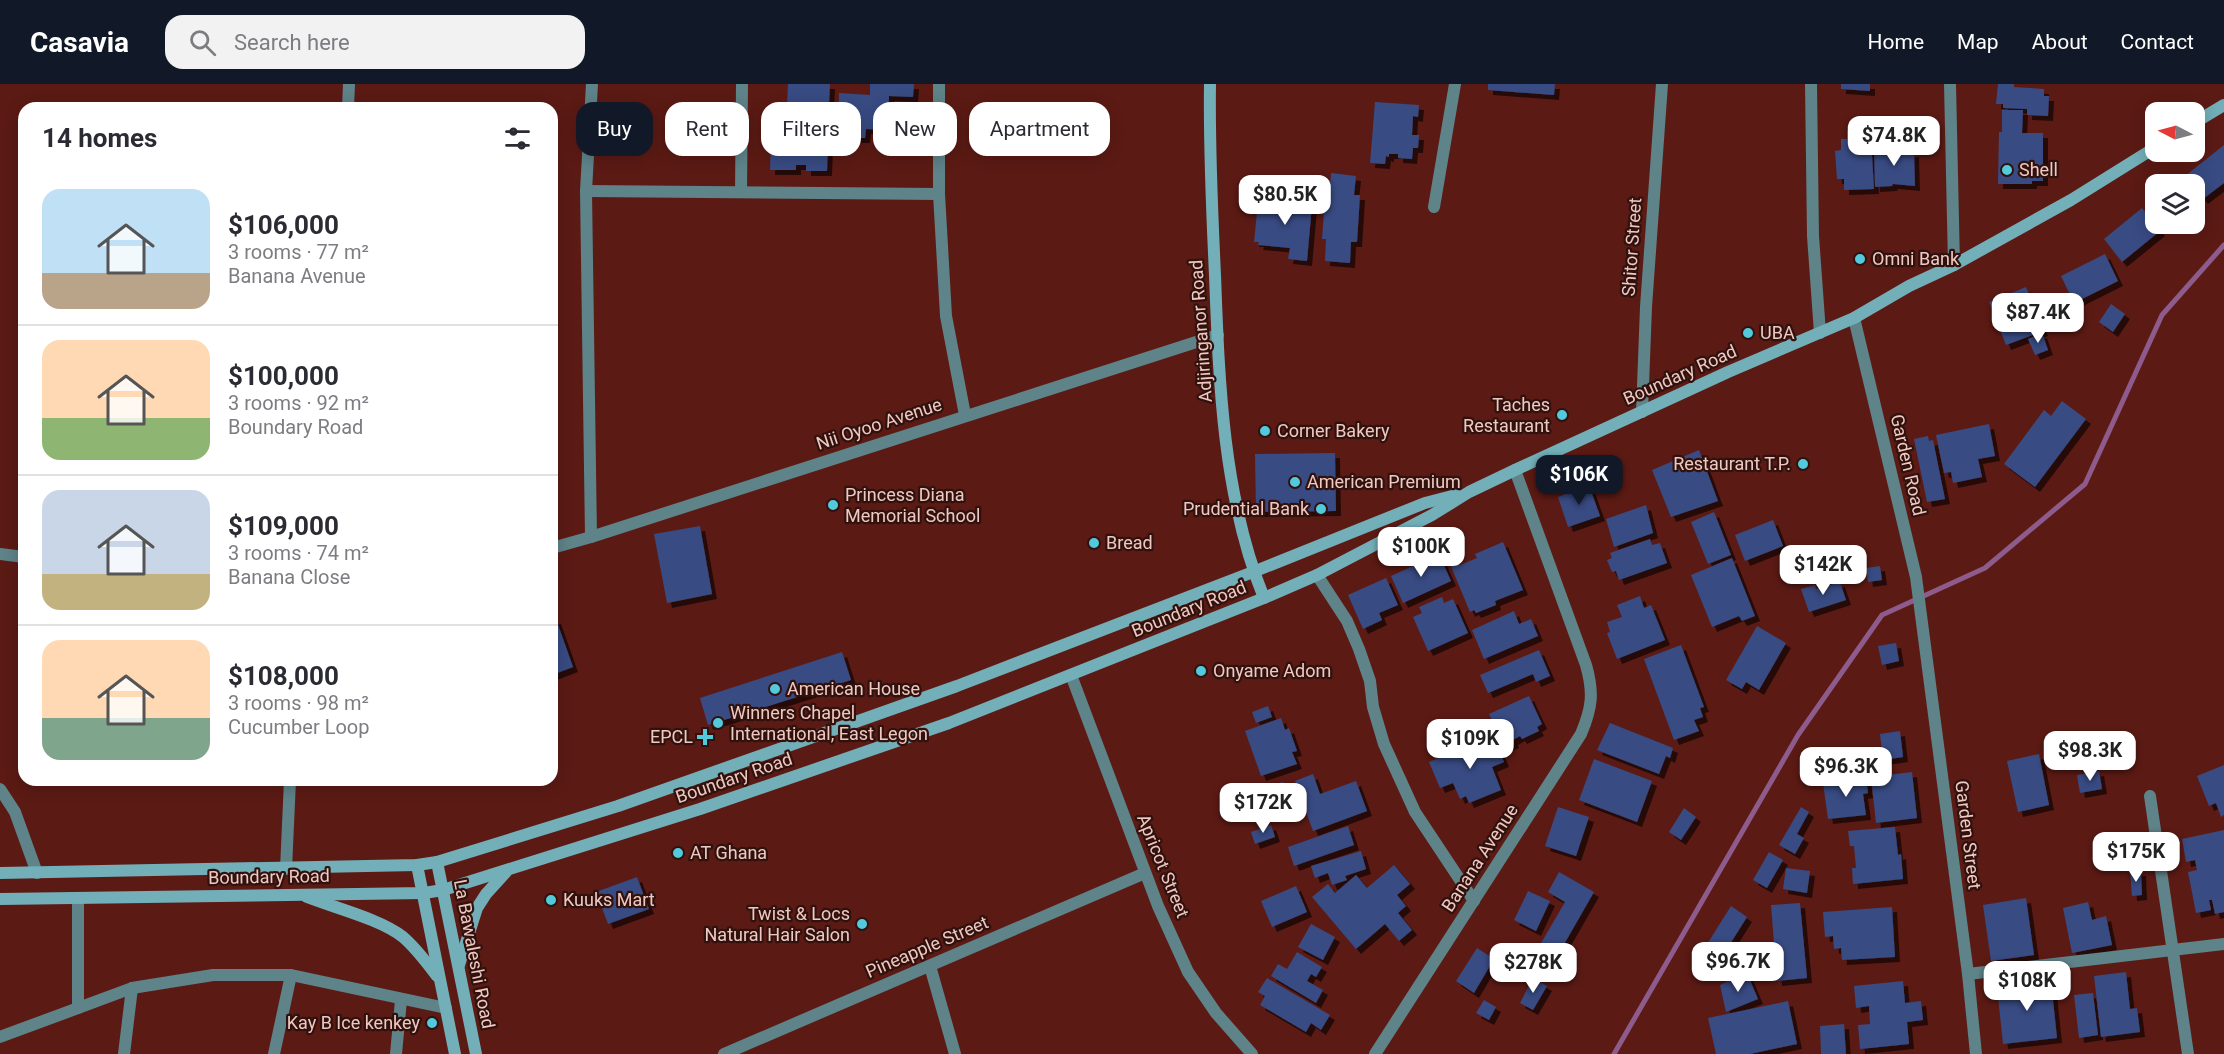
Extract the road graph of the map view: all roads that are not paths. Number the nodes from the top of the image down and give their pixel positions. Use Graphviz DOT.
graph roads {
  1 [pos="349,84"];
  2 [pos="592,84"];
  3 [pos="742,84"];
  4 [pos="939,84"];
  5 [pos="1210,84"];
  6 [pos="1455,84"];
  7 [pos="1662,84"];
  8 [pos="1811,84"];
  9 [pos="1950,84"];
  10 [pos="348,102"];
  11 [pos="2224,105"];
  12 [pos="2205,116"];
  13 [pos="2145,154"];
  14 [pos="586,191"];
  15 [pos="741,192"];
  16 [pos="939,194"];
  17 [pos="1434,207"];
  18 [pos="1954,265"];
  19 [pos="1854,318"];
  20 [pos="1820,333"];
  21 [pos="1218,335"];
  22 [pos="1642,412"];
  23 [pos="965,416"];
  24 [pos="1515,470"];
  25 [pos="1469,492"];
  26 [pos="591,537"];
  27 [pos="558,546"];
  28 [pos="0,554"];
  29 [pos="18,557"];
  30 [pos="1253,572"];
  31 [pos="1317,575"];
  32 [pos="1264,598"];
  33 [pos="1923,620"];
  34 [pos="1071,675"];
  35 [pos="290,786"];
  36 [pos="0,789"];
  37 [pos="2150,796"];
  38 [pos="437,862"];
  39 [pos="417,865"];
  40 [pos="286,869"];
  41 [pos="507,871"];
  42 [pos="0,873"];
  43 [pos="37,873"];
  44 [pos="1145,873"];
  45 [pos="443,890"];
  46 [pos="424,893"];
  47 [pos="300,894"];
  48 [pos="0,899"];
  49 [pos="78,899"];
  50 [pos="1474,901"];
  51 [pos="2224,944"];
  52 [pos="2174,951"];
  53 [pos="459,966"];
  54 [pos="930,966"];
  55 [pos="1968,974"];
  56 [pos="291,975"];
  57 [pos="439,980"];
  58 [pos="132,988"];
  59 [pos="401,1000"];
  60 [pos="78,1008"];
  61 [pos="446,1008"];
  62 [pos="0,1037"];
  63 [pos="124,1054"];
  64 [pos="274,1054"];
  65 [pos="396,1054"];
  66 [pos="454,1054"];
  67 [pos="476,1054"];
  68 [pos="724,1054"];
  69 [pos="955,1054"];
  70 [pos="1252,1054"];
  71 [pos="1375,1054"];
  72 [pos="1976,1054"];
  73 [pos="2188,1054"];
  1 -- 10 [label="street"];
  2 -- 14 [label="street"];
  3 -- 15 [label="street"];
  4 -- 16 [label="street"];
  5 -- 21 [label="main road, Adjiringanor Road"];
  6 -- 17 [label="street"];
  7 -- 22 [label="street, Shitor Street"];
  8 -- 20 [label="street"];
  9 -- 18 [label="street"];
  11 -- 12 [label="main road"];
  13 -- 18 [label="main road, Boundary Road"];
  14 -- 15 [label="street"];
  14 -- 26 [label="street"];
  15 -- 16 [label="street"];
  16 -- 23 [label="street"];
  18 -- 19 [label="main road, Boundary Road"];
  19 -- 20 [label="main road, Boundary Road"];
  19 -- 33 [label="street, Garden Road"];
  20 -- 22 [label="main road, Boundary Road"];
  21 -- 23 [label="street, Nii Oyoo Avenue"];
  21 -- 30 [label="main road, Adjiringanor Road"];
  22 -- 24 [label="main road, Boundary Road"];
  23 -- 26 [label="street, Nii Oyoo Avenue"];
  24 -- 25 [label="main road, Boundary Road"];
  24 -- 50 [label="street, Banana Avenue"];
  25 -- 30 [label="main road, Boundary Road"];
  25 -- 31 [label="main road, Boundary Road"];
  26 -- 27 [label="street, Nii Oyoo Avenue"];
  28 -- 29 [label="street"];
  30 -- 32 [label="main road, Adjiringanor Road"];
  30 -- 38 [label="main road, Boundary Road"];
  31 -- 32 [label="main road, Boundary Road"];
  31 -- 50 [label="street"];
  32 -- 34 [label="main road, Boundary Road"];
  33 -- 55 [label="street, Garden Street"];
  34 -- 41 [label="main road, Boundary Road"];
  34 -- 44 [label="street, Apricot Street"];
  35 -- 40 [label="street"];
  36 -- 43 [label="street"];
  37 -- 52 [label="street"];
  38 -- 39 [label="main road, Boundary Road"];
  38 -- 45 [label="main road, La Bawaleshi Road"];
  39 -- 40 [label="main road, Boundary Road"];
  39 -- 46 [label="main road, La Bawaleshi Road"];
  40 -- 43 [label="main road, Boundary Road"];
  41 -- 45 [label="main road, Boundary Road"];
  41 -- 53 [label="main road"];
  42 -- 43 [label="main road, Boundary Road"];
  44 -- 54 [label="street, Pineapple Street"];
  44 -- 70 [label="street, Apricot Street"];
  45 -- 46 [label="main road, Boundary Road"];
  45 -- 53 [label="main road, La Bawaleshi Road"];
  46 -- 47 [label="main road, Boundary Road"];
  46 -- 57 [label="main road, La Bawaleshi Road"];
  47 -- 49 [label="main road, Boundary Road"];
  47 -- 57 [label="main road"];
  48 -- 49 [label="main road, Boundary Road"];
  49 -- 60 [label="street"];
  50 -- 71 [label="street, Banana Avenue"];
  51 -- 52 [label="street"];
  52 -- 55 [label="street"];
  52 -- 73 [label="street"];
  53 -- 67 [label="main road, La Bawaleshi Road"];
  54 -- 68 [label="street, Pineapple Street"];
  54 -- 69 [label="street"];
  55 -- 72 [label="street, Garden Street"];
  56 -- 58 [label="street"];
  56 -- 59 [label="street"];
  56 -- 64 [label="street"];
  57 -- 61 [label="main road, La Bawaleshi Road"];
  58 -- 60 [label="street"];
  58 -- 63 [label="street"];
  59 -- 61 [label="street"];
  59 -- 65 [label="street"];
  60 -- 62 [label="street"];
  61 -- 66 [label="main road, La Bawaleshi Road"];
}
